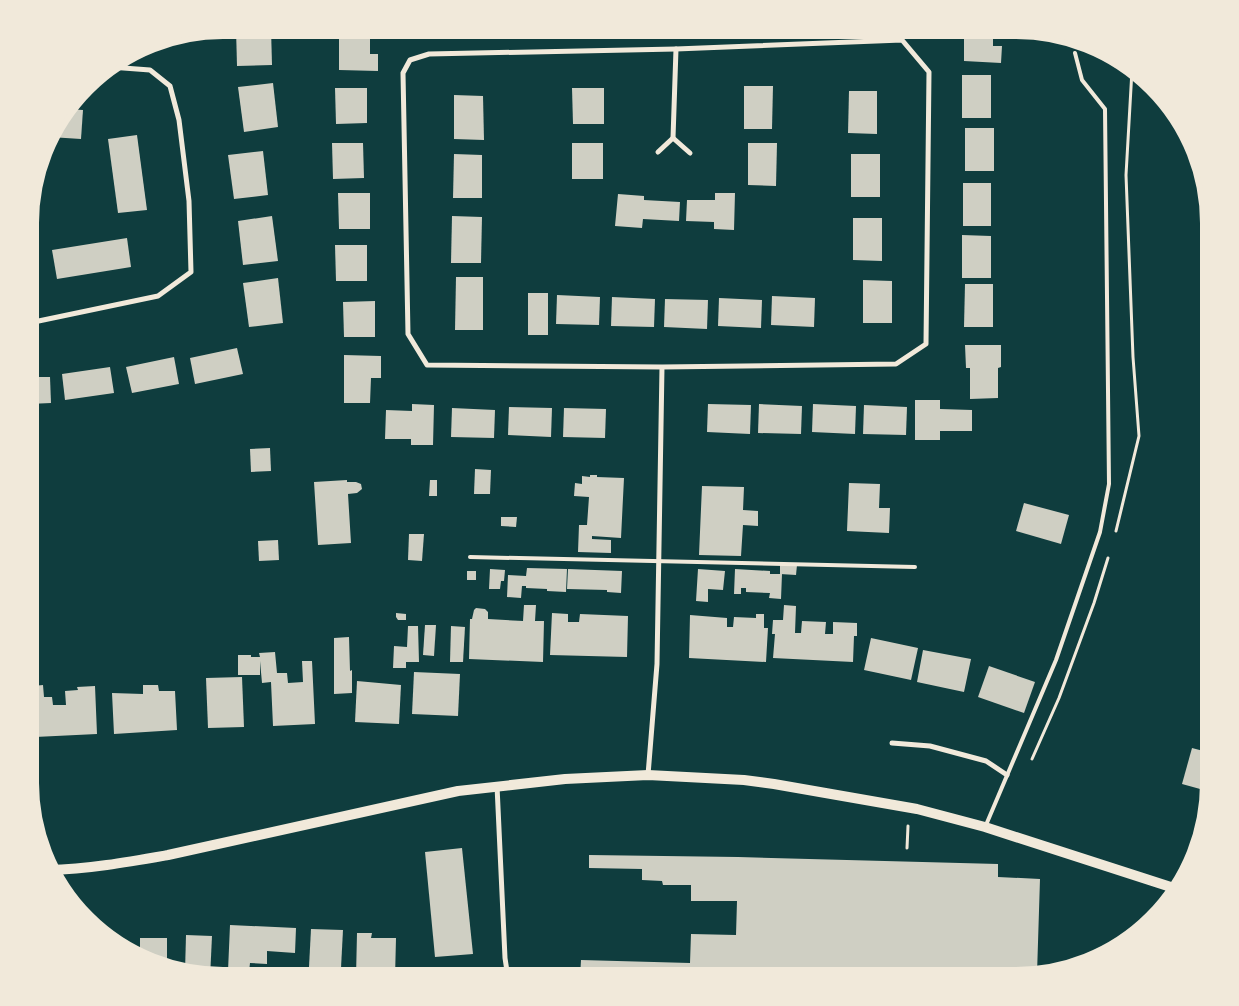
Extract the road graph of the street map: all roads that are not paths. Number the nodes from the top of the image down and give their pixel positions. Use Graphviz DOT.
graph roads {
  1 [pos="676,49"];
  2 [pos="1075,53"];
  3 [pos="119,68"];
  4 [pos="673,138"];
  5 [pos="658,152"];
  6 [pos="690,153"];
  7 [pos="36,322"];
  8 [pos="662,367"];
  9 [pos="470,557"];
  10 [pos="659,562"];
  11 [pos="915,567"];
  12 [pos="892,743"];
  13 [pos="648,775"];
  14 [pos="1007,776"];
  15 [pos="497,786"];
  16 [pos="985,827"];
  17 [pos="58,870"];
  18 [pos="1171,887"];
  19 [pos="507,970"];
  1 -- 4 [label="street"];
  1 -- 8 [label="street"];
  1 -- 8 [label="street"];
  2 -- 14 [label="lane"];
  3 -- 7 [label="street"];
  4 -- 5 [label="street"];
  4 -- 6 [label="street"];
  8 -- 10 [label="street"];
  9 -- 10 [label="lane"];
  10 -- 11 [label="lane"];
  10 -- 13 [label="street"];
  12 -- 14 [label="street"];
  13 -- 15 [label="main road"];
  13 -- 16 [label="main road"];
  14 -- 16 [label="lane"];
  15 -- 17 [label="main road"];
  15 -- 19 [label="street"];
  16 -- 18 [label="main road"];
}
